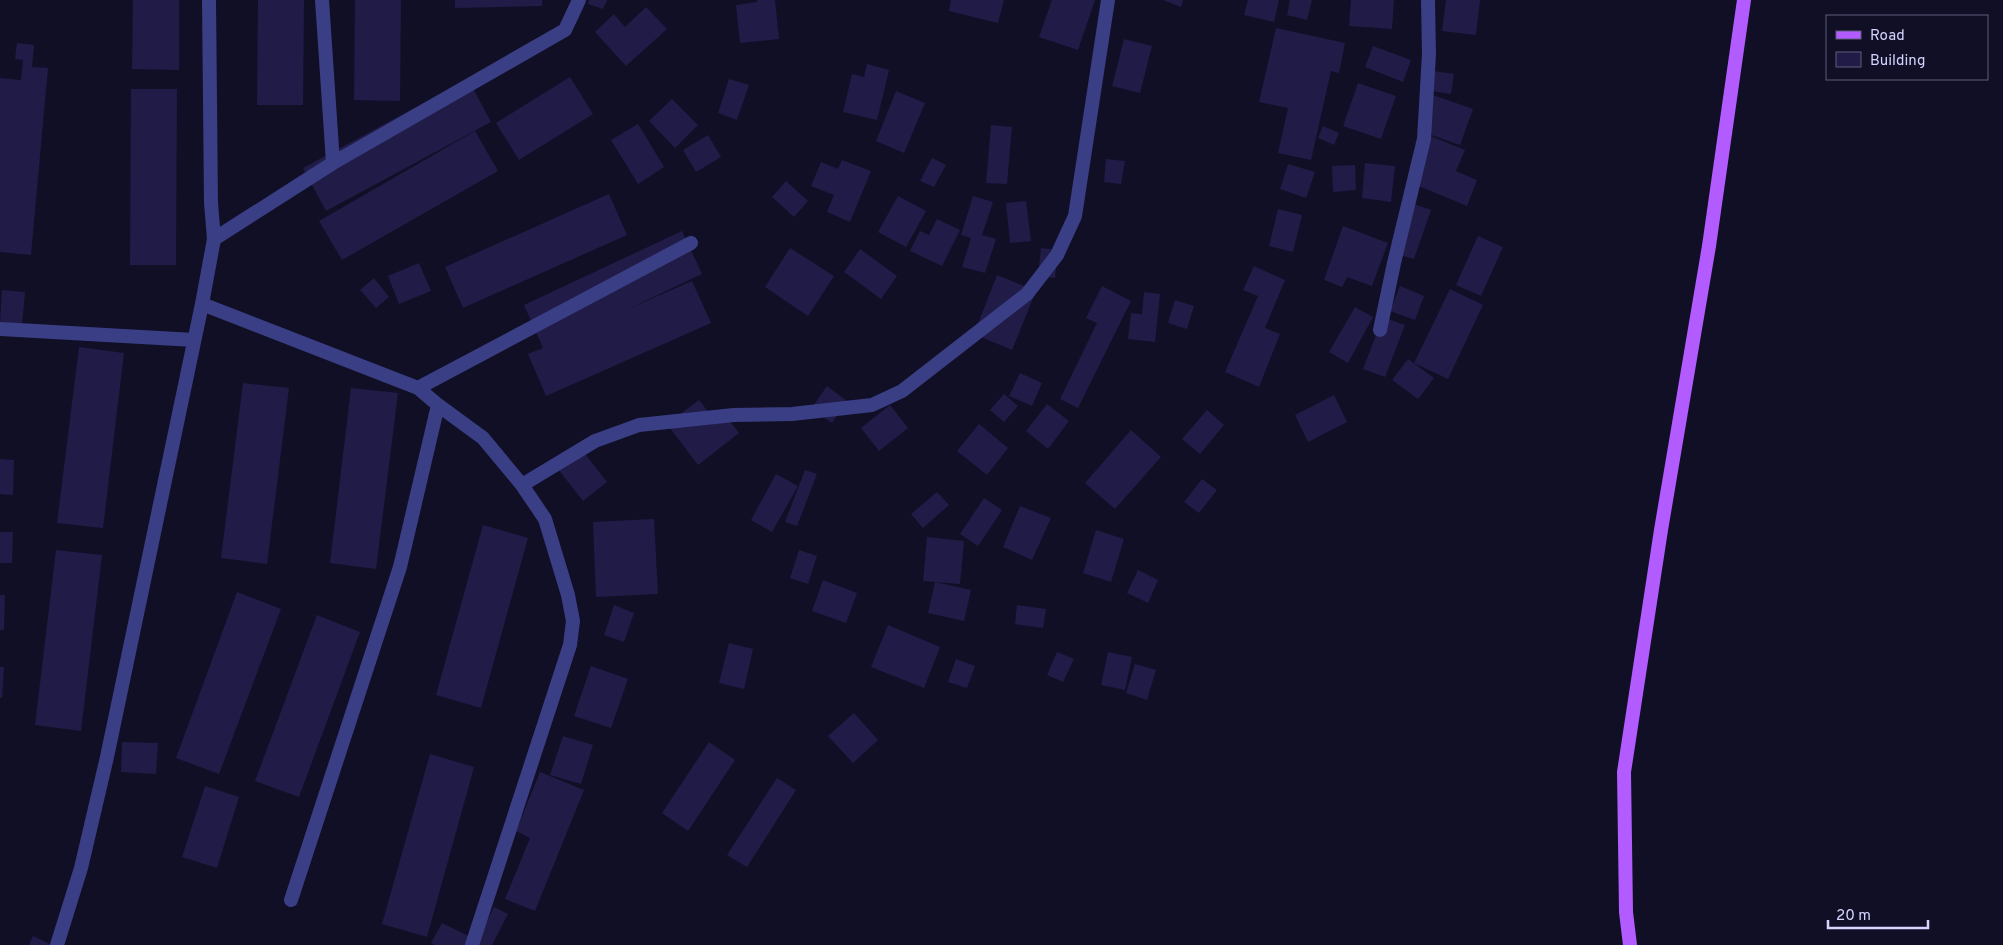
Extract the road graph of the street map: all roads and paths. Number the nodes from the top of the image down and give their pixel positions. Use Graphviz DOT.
graph roads {
  1 [pos="209,0"];
  2 [pos="322,0"];
  3 [pos="579,0"];
  4 [pos="1108,0"];
  5 [pos="1428,0"];
  6 [pos="1744,0"];
  7 [pos="333,163"];
  8 [pos="214,239"];
  9 [pos="690,243"];
  10 [pos="202,304"];
  11 [pos="0,329"];
  12 [pos="1380,330"];
  13 [pos="194,340"];
  14 [pos="418,388"];
  15 [pos="438,405"];
  16 [pos="522,485"];
  17 [pos="291,900"];
  18 [pos="57,945"];
  19 [pos="472,945"];
  20 [pos="1630,945"];
  1 -- 8 [label="street"];
  2 -- 7 [label="street"];
  3 -- 7 [label="street"];
  4 -- 16 [label="street"];
  5 -- 12 [label="street"];
  6 -- 20 [label="main road"];
  7 -- 8 [label="street"];
  8 -- 10 [label="street"];
  9 -- 14 [label="street"];
  10 -- 13 [label="street"];
  10 -- 14 [label="street"];
  11 -- 13 [label="street"];
  13 -- 18 [label="street"];
  14 -- 15 [label="street"];
  15 -- 16 [label="street"];
  15 -- 17 [label="street"];
  16 -- 19 [label="street"];
}
